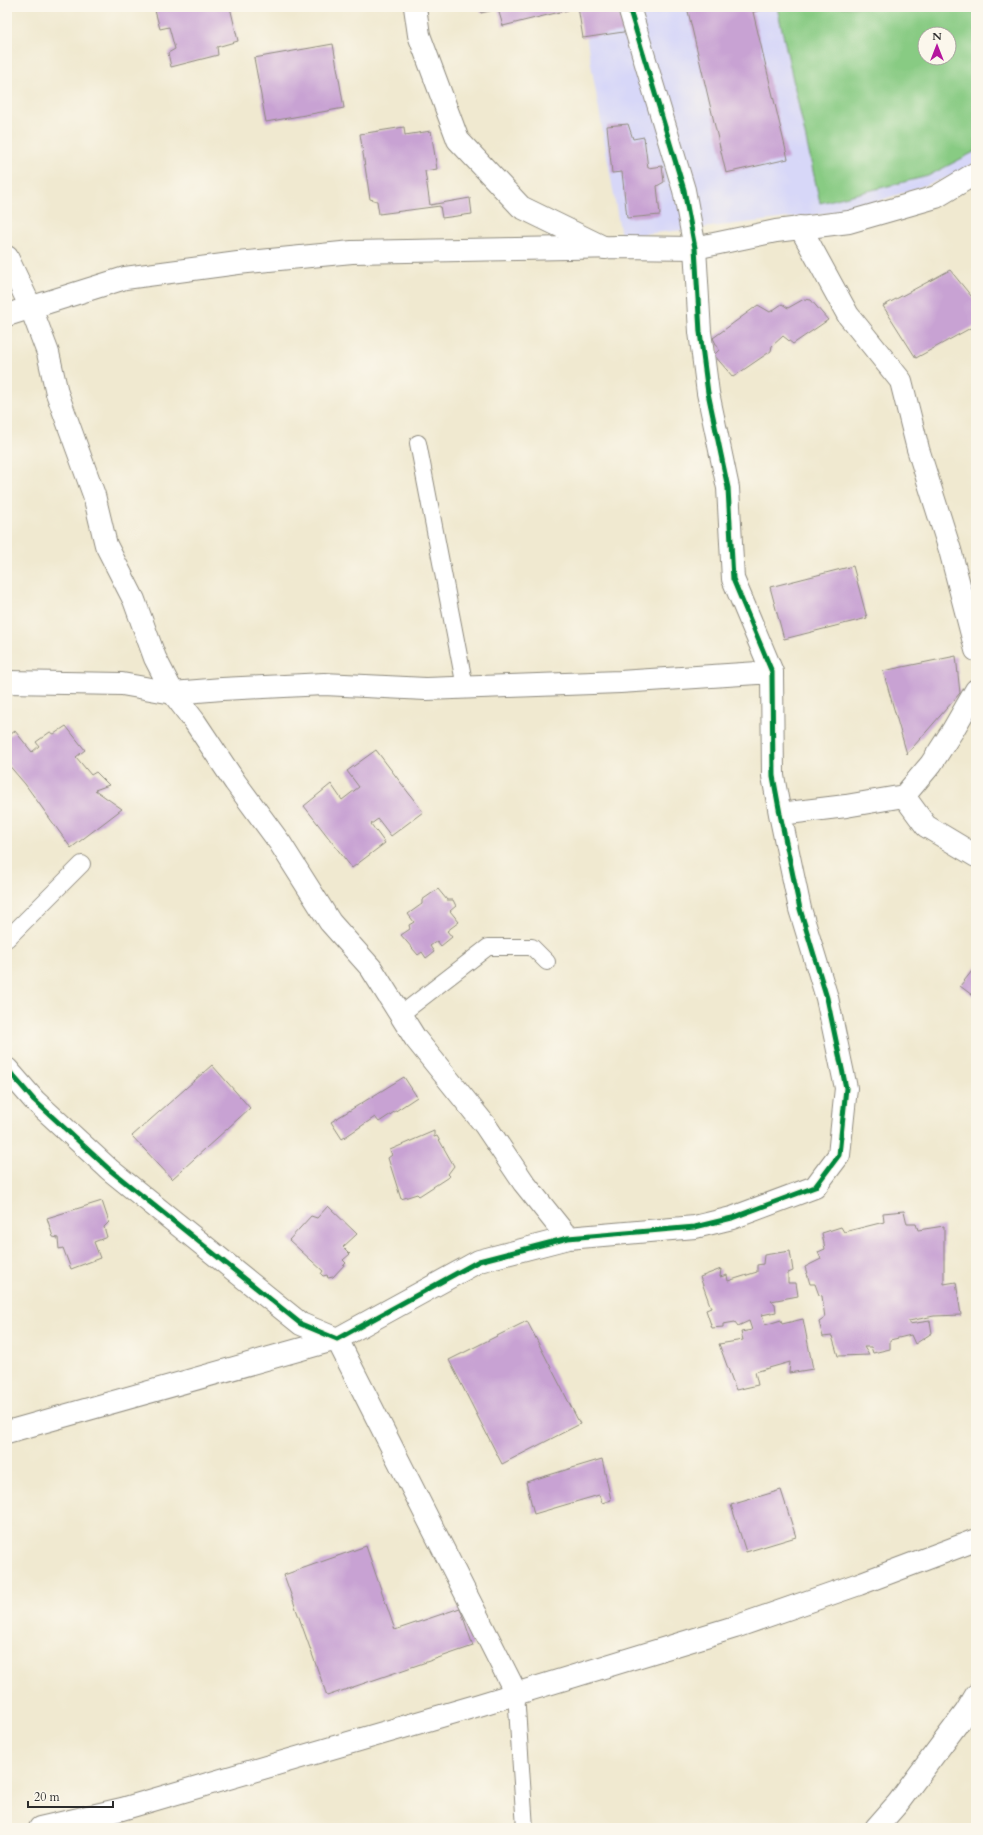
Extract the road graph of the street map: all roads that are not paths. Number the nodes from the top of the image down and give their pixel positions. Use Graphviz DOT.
graph roads {
  1 [pos="415,7"];
  2 [pos="629,7"];
  3 [pos="976,173"];
  4 [pos="800,227"];
  5 [pos="605,248"];
  6 [pos="694,248"];
  7 [pos="7,256"];
  8 [pos="31,308"];
  9 [pos="7,315"];
  10 [pos="418,443"];
  11 [pos="976,650"];
  12 [pos="772,672"];
  13 [pos="7,682"];
  14 [pos="465,687"];
  15 [pos="976,690"];
  16 [pos="173,693"];
  17 [pos="904,796"];
  18 [pos="780,814"];
  19 [pos="976,856"];
  20 [pos="82,864"];
  21 [pos="7,939"];
  22 [pos="547,962"];
  23 [pos="400,1015"];
  24 [pos="7,1069"];
  25 [pos="568,1238"];
  26 [pos="337,1339"];
  27 [pos="7,1432"];
  28 [pos="976,1540"];
  29 [pos="516,1693"];
  30 [pos="976,1695"];
  31 [pos="40,1828"];
  32 [pos="525,1828"];
  33 [pos="876,1828"];
  1 -- 5 [label="street"];
  2 -- 6 [label="street"];
  3 -- 4 [label="street"];
  4 -- 6 [label="street"];
  4 -- 11 [label="street"];
  5 -- 6 [label="street"];
  5 -- 8 [label="street"];
  6 -- 12 [label="street"];
  7 -- 8 [label="street"];
  8 -- 9 [label="street"];
  8 -- 16 [label="street"];
  10 -- 14 [label="lane"];
  12 -- 14 [label="street"];
  12 -- 18 [label="street"];
  13 -- 16 [label="street"];
  14 -- 16 [label="street"];
  15 -- 17 [label="street"];
  16 -- 23 [label="street"];
  17 -- 18 [label="street"];
  17 -- 19 [label="street"];
  18 -- 25 [label="street"];
  20 -- 21 [label="lane"];
  22 -- 23 [label="lane"];
  23 -- 25 [label="street"];
  24 -- 26 [label="street"];
  25 -- 26 [label="street"];
  26 -- 27 [label="street"];
  26 -- 29 [label="street"];
  28 -- 29 [label="street"];
  29 -- 31 [label="street"];
  29 -- 32 [label="lane"];
  30 -- 33 [label="street"];
}
